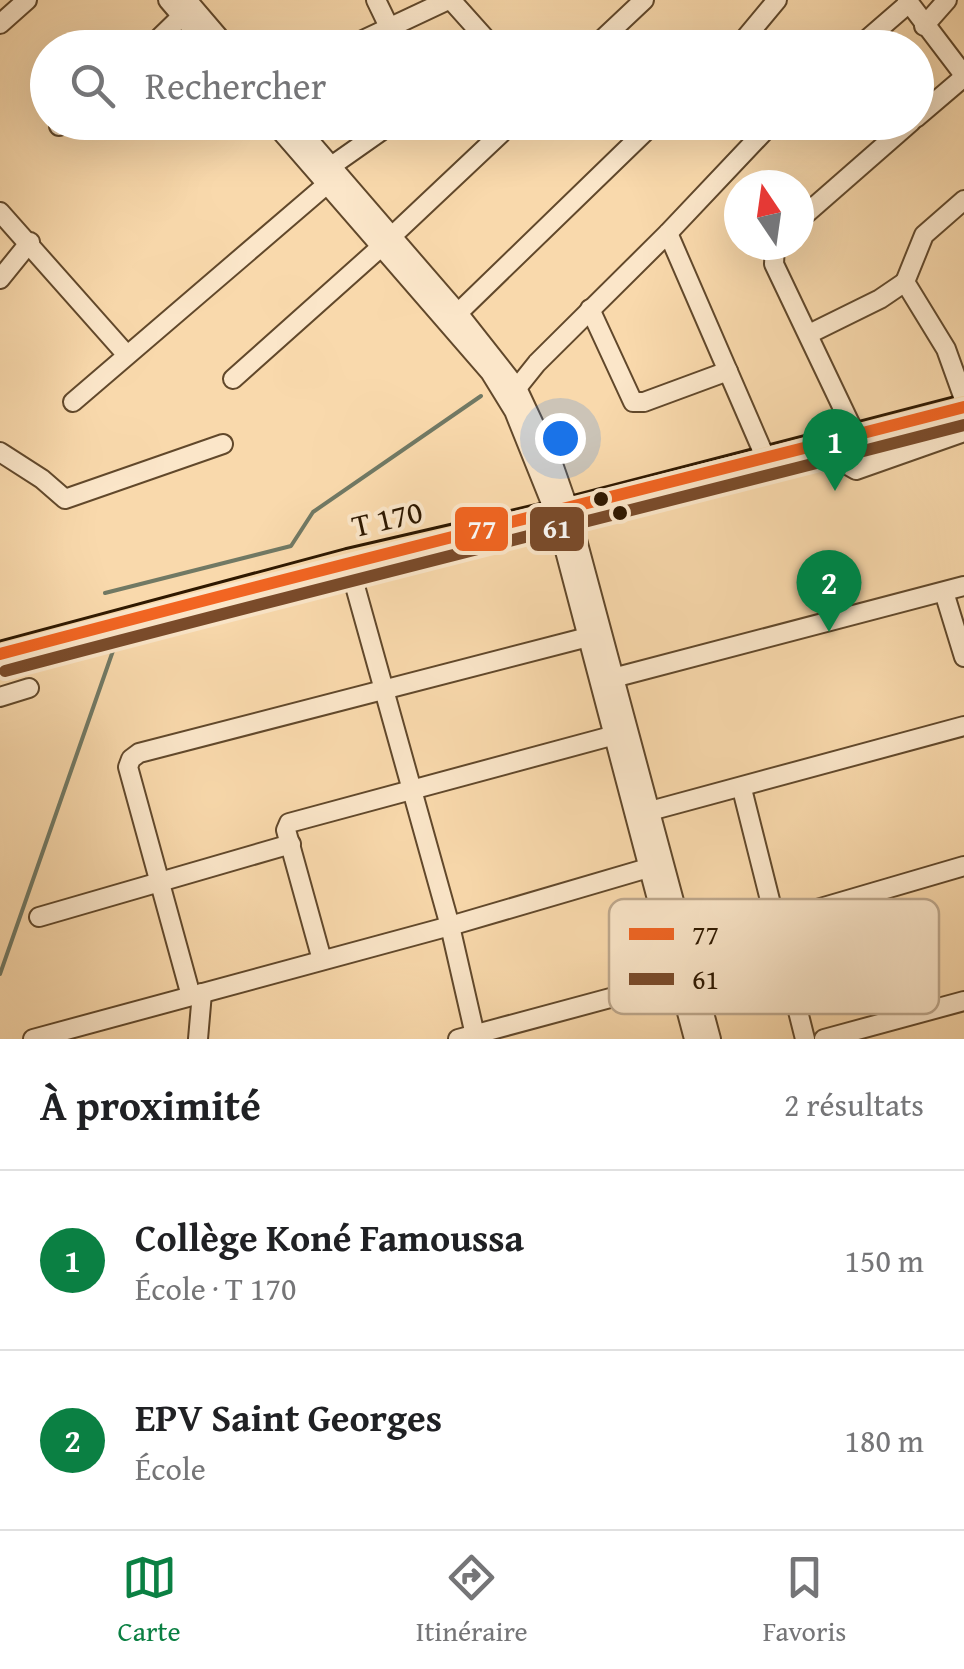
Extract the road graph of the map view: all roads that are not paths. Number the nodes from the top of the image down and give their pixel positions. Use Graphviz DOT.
graph roads {
  1 [pos="27,0"];
  2 [pos="168,0"];
  3 [pos="376,0"];
  4 [pos="450,0"];
  5 [pos="644,0"];
  6 [pos="777,0"];
  7 [pos="947,0"];
  8 [pos="908,1"];
  9 [pos="185,8"];
  10 [pos="0,24"];
  11 [pos="924,26"];
  12 [pos="390,29"];
  13 [pos="165,30"];
  14 [pos="198,30"];
  15 [pos="209,30"];
  16 [pos="476,30"];
  17 [pos="612,30"];
  18 [pos="751,30"];
  19 [pos="877,30"];
  20 [pos="927,30"];
  21 [pos="934,38"];
  22 [pos="964,76"];
  23 [pos="934,102"];
  24 [pos="291,140"];
  25 [pos="305,140"];
  26 [pos="372,140"];
  27 [pos="494,140"];
  28 [pos="636,140"];
  29 [pos="757,140"];
  30 [pos="891,140"];
  31 [pos="328,176"];
  32 [pos="964,200"];
  33 [pos="814,207"];
  34 [pos="0,212"];
  35 [pos="668,233"];
  36 [pos="387,241"];
  37 [pos="30,242"];
  38 [pos="774,260"];
  39 [pos="0,279"];
  40 [pos="904,282"];
  41 [pos="590,309"];
  42 [pos="458,313"];
  43 [pos="809,334"];
  44 [pos="126,354"];
  45 [pos="728,371"];
  46 [pos="233,379"];
  47 [pos="517,388"];
  48 [pos="964,399"];
  49 [pos="73,402"];
  50 [pos="964,407"];
  51 [pos="964,432"];
  52 [pos="846,439"];
  53 [pos="223,444"];
  54 [pos="0,452"];
  55 [pos="766,459"];
  56 [pos="562,512"];
  57 [pos="348,561"];
  58 [pos="964,586"];
  59 [pos="944,592"];
  60 [pos="588,636"];
  61 [pos="0,654"];
  62 [pos="964,657"];
  63 [pos="613,678"];
  64 [pos="29,688"];
  65 [pos="382,689"];
  66 [pos="0,697"];
  67 [pos="964,726"];
  68 [pos="614,735"];
  69 [pos="742,788"];
  70 [pos="412,789"];
  71 [pos="650,812"];
  72 [pos="290,844"];
  73 [pos="964,866"];
  74 [pos="648,868"];
  75 [pos="160,882"];
  76 [pos="656,899"];
  77 [pos="673,899"];
  78 [pos="770,899"];
  79 [pos="851,899"];
  80 [pos="39,918"];
  81 [pos="450,926"];
  82 [pos="322,960"];
  83 [pos="197,994"];
  84 [pos="609,999"];
  85 [pos="964,1001"];
  86 [pos="939,1008"];
  87 [pos="687,1014"];
  88 [pos="704,1014"];
  89 [pos="800,1014"];
  90 [pos="916,1014"];
  91 [pos="467,1037"];
  92 [pos="33,1039"];
  93 [pos="198,1039"];
  94 [pos="694,1039"];
  95 [pos="711,1039"];
  96 [pos="806,1039"];
  97 [pos="824,1039"];
  1 -- 10 [label="street"];
  2 -- 9 [label="street"];
  3 -- 12 [label="street"];
  4 -- 12 [label="street"];
  4 -- 16 [label="street"];
  5 -- 17 [label="street"];
  6 -- 18 [label="street"];
  7 -- 11 [label="street"];
  8 -- 11 [label="street"];
  8 -- 19 [label="street"];
  9 -- 13 [label="street"];
  9 -- 14 [label="street"];
  9 -- 15 [label="street"];
  11 -- 20 [label="street"];
  21 -- 22 [label="street"];
  22 -- 23 [label="street"];
  24 -- 31 [label="street"];
  25 -- 31 [label="street"];
  26 -- 31 [label="street"];
  27 -- 36 [label="street"];
  28 -- 42 [label="street"];
  29 -- 35 [label="street"];
  30 -- 33 [label="street"];
  31 -- 36 [label="street"];
  31 -- 44 [label="street"];
  32 -- 40 [label="street"];
  34 -- 37 [label="street"];
  35 -- 41 [label="street"];
  35 -- 45 [label="street"];
  36 -- 42 [label="street"];
  36 -- 46 [label="street"];
  36 -- 56 [label="street"];
  37 -- 39 [label="street"];
  37 -- 44 [label="street"];
  38 -- 43 [label="street"];
  40 -- 43 [label="street"];
  40 -- 48 [label="street"];
  41 -- 45 [label="street"];
  41 -- 47 [label="street"];
  42 -- 47 [label="street"];
  43 -- 52 [label="street"];
  44 -- 49 [label="street"];
  45 -- 55 [label="street"];
  47 -- 56 [label="street"];
  50 -- 52 [label="main road, T 170"];
  51 -- 52 [label="street"];
  52 -- 55 [label="main road, T 170"];
  53 -- 54 [label="street"];
  55 -- 56 [label="main road, T 170"];
  56 -- 57 [label="main road, T 170"];
  56 -- 60 [label="street"];
  56 -- 63 [label="street"];
  57 -- 61 [label="main road, T 170"];
  57 -- 65 [label="street"];
  58 -- 59 [label="street"];
  59 -- 62 [label="street"];
  59 -- 63 [label="street"];
  60 -- 65 [label="street"];
  60 -- 68 [label="street"];
  63 -- 71 [label="street"];
  64 -- 66 [label="street"];
  65 -- 70 [label="street"];
  65 -- 75 [label="street"];
  67 -- 69 [label="street"];
  68 -- 70 [label="street"];
  68 -- 74 [label="street"];
  69 -- 71 [label="street"];
  69 -- 78 [label="street"];
  70 -- 72 [label="street"];
  70 -- 81 [label="street"];
  71 -- 77 [label="street"];
  72 -- 75 [label="street"];
  72 -- 82 [label="street"];
  73 -- 79 [label="street"];
  74 -- 76 [label="street"];
  74 -- 81 [label="street"];
  75 -- 80 [label="street"];
  75 -- 83 [label="street"];
  81 -- 82 [label="street"];
  81 -- 91 [label="street"];
  82 -- 83 [label="street"];
  83 -- 92 [label="street"];
  83 -- 93 [label="street"];
  84 -- 91 [label="street"];
  85 -- 86 [label="street"];
  87 -- 94 [label="street"];
  88 -- 95 [label="street"];
  89 -- 96 [label="street"];
  90 -- 97 [label="street"];
}
